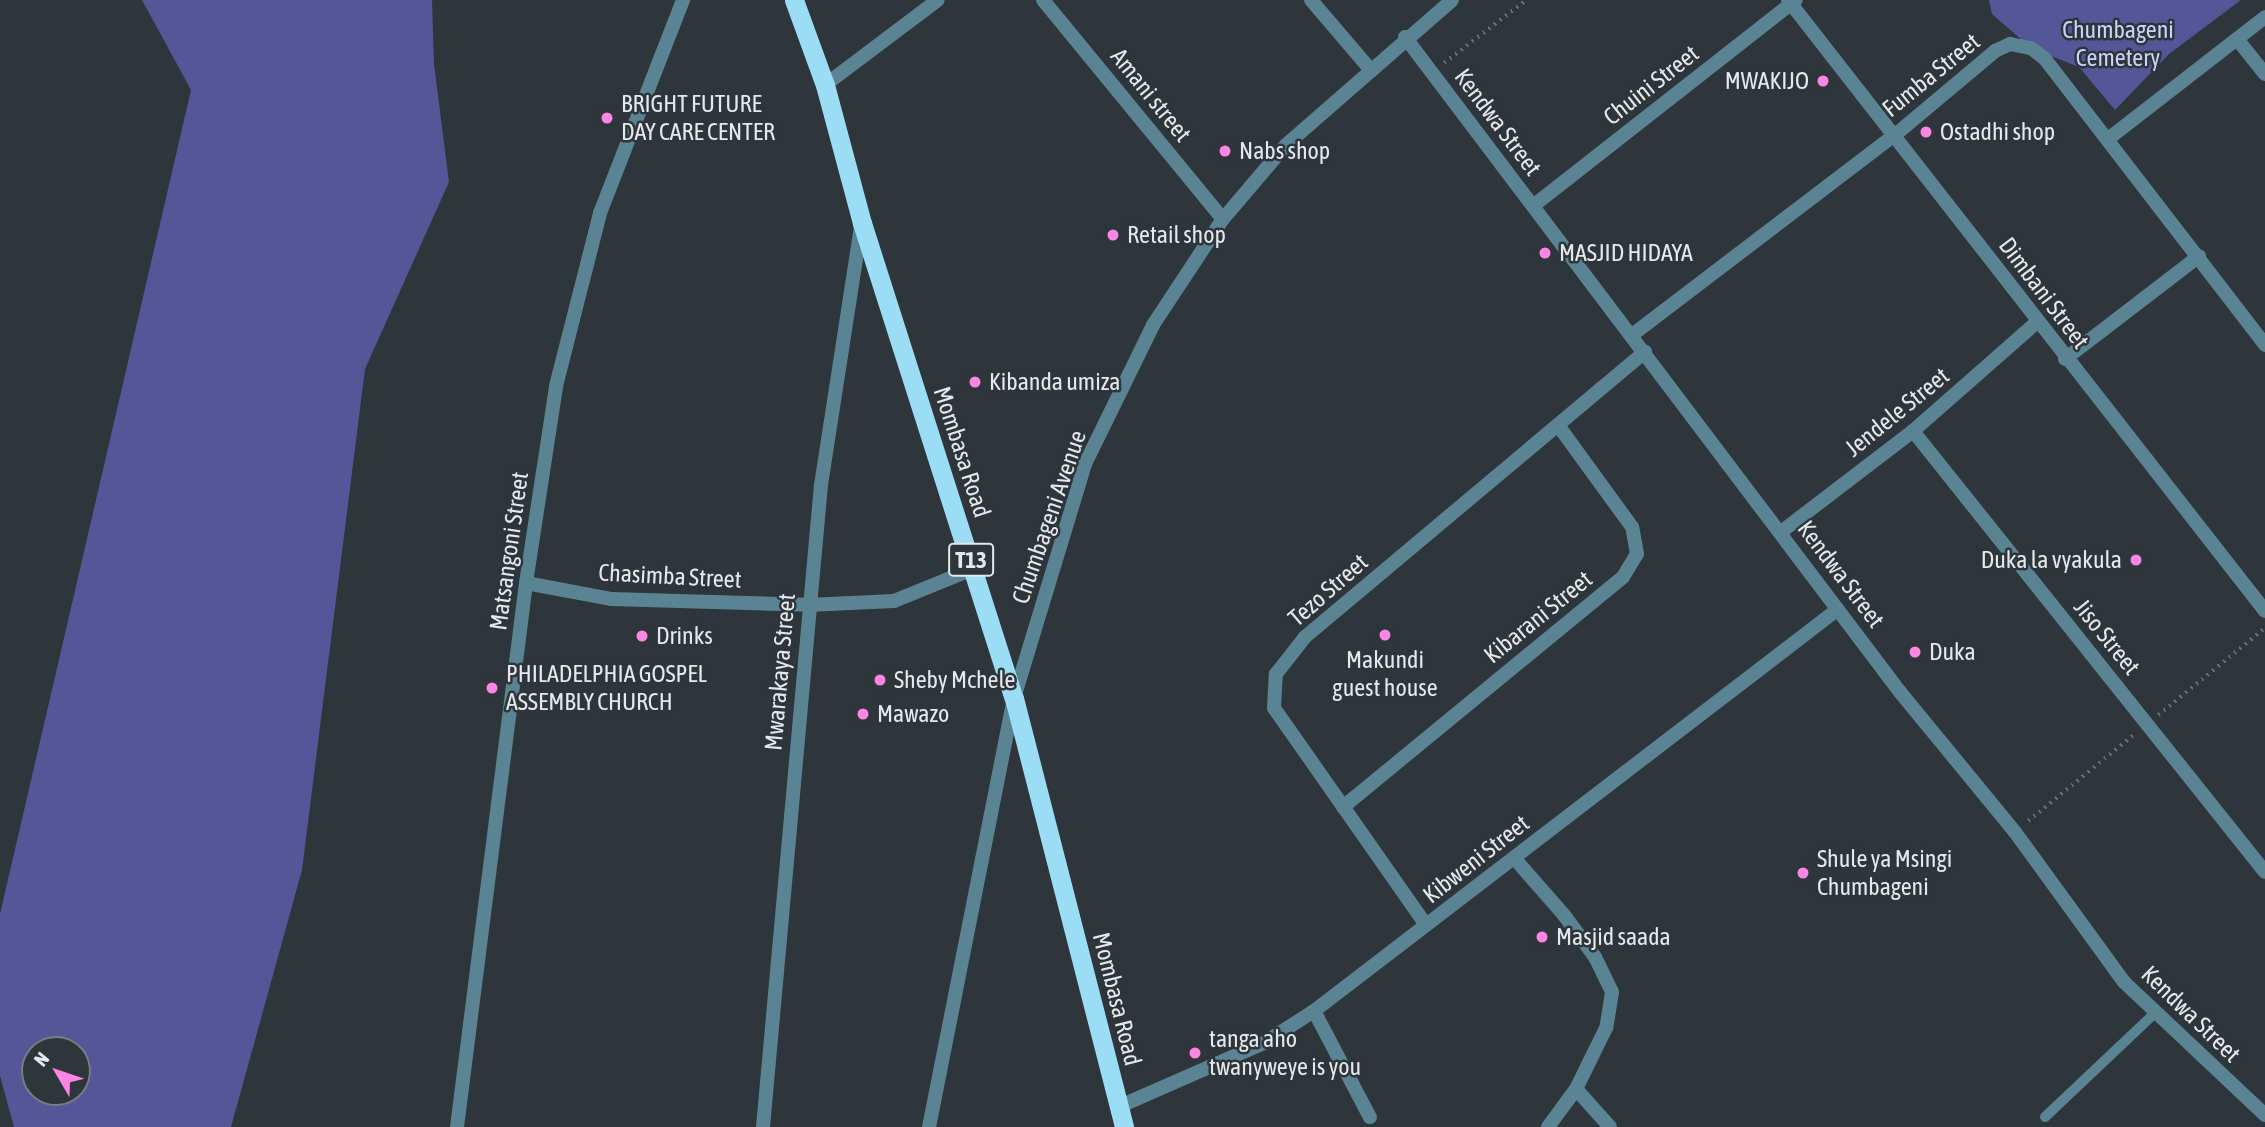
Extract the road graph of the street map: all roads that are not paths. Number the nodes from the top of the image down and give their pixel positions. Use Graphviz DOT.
graph roads {
  1 [pos="683,0"];
  2 [pos="793,0"];
  3 [pos="938,0"];
  4 [pos="1043,0"];
  5 [pos="1311,0"];
  6 [pos="1452,0"];
  7 [pos="1792,1"];
  8 [pos="2265,17"];
  9 [pos="1405,37"];
  10 [pos="2237,38"];
  11 [pos="1370,69"];
  12 [pos="2265,74"];
  13 [pos="825,85"];
  14 [pos="1895,135"];
  15 [pos="2108,139"];
  16 [pos="1533,206"];
  17 [pos="1223,219"];
  18 [pos="862,223"];
  19 [pos="2199,256"];
  20 [pos="2038,322"];
  21 [pos="1632,335"];
  22 [pos="2265,345"];
  23 [pos="1645,352"];
  24 [pos="2065,359"];
  25 [pos="1558,425"];
  26 [pos="1913,431"];
  27 [pos="1782,532"];
  28 [pos="974,569"];
  29 [pos="526,583"];
  30 [pos="808,605"];
  31 [pos="1838,609"];
  32 [pos="2265,611"];
  33 [pos="1014,698"];
  34 [pos="1343,807"];
  35 [pos="1514,858"];
  36 [pos="2265,872"];
  37 [pos="1426,925"];
  38 [pos="1314,1011"];
  39 [pos="2156,1012"];
  40 [pos="1576,1089"];
  41 [pos="1118,1107"];
  42 [pos="2260,1112"];
  43 [pos="1370,1117"];
  44 [pos="2045,1117"];
  45 [pos="457,1127"];
  46 [pos="763,1127"];
  47 [pos="929,1127"];
  48 [pos="1124,1127"];
  49 [pos="1548,1127"];
  50 [pos="1610,1127"];
  51 [pos="2260,1127"];
  1 -- 29 [label="street, Matsangoni Street"];
  2 -- 13 [label="highway, Mombasa Road / T13"];
  3 -- 13 [label="street"];
  4 -- 17 [label="street, Amani street"];
  5 -- 11 [label="street"];
  6 -- 9 [label="street, Chumbageni Avenue"];
  7 -- 14 [label="street, Dimbani Street"];
  7 -- 16 [label="street, Chuini Street"];
  8 -- 10 [label="street"];
  9 -- 11 [label="street, Chumbageni Avenue"];
  9 -- 16 [label="street, Kendwa Street"];
  10 -- 12 [label="street"];
  10 -- 15 [label="street"];
  11 -- 17 [label="street, Chumbageni Avenue"];
  13 -- 18 [label="highway, Mombasa Road / T13"];
  14 -- 15 [label="street, Fumba Street"];
  14 -- 20 [label="street, Dimbani Street"];
  14 -- 21 [label="street, Fumba Street"];
  15 -- 19 [label="street, Fumba Street"];
  16 -- 21 [label="street, Kendwa Street"];
  17 -- 33 [label="street, Chumbageni Avenue"];
  18 -- 28 [label="highway, Mombasa Road / T13"];
  18 -- 30 [label="street, Mwarakaya Street"];
  19 -- 22 [label="street, Fumba Street"];
  19 -- 24 [label="street"];
  20 -- 24 [label="street, Dimbani Street"];
  20 -- 26 [label="street, Jendele Street"];
  21 -- 23 [label="street, Kendwa Street"];
  23 -- 25 [label="street, Tezo Street"];
  23 -- 27 [label="street, Kendwa Street"];
  24 -- 32 [label="street, Dimbani Street"];
  25 -- 34 [label="street, Tezo Street"];
  25 -- 34 [label="street, Kibarani Street"];
  26 -- 27 [label="street, Jendele Street"];
  26 -- 36 [label="street, Jiso Street"];
  27 -- 31 [label="street, Kendwa Street"];
  28 -- 30 [label="street, Chasimba Street"];
  28 -- 33 [label="highway, Mombasa Road / T13"];
  29 -- 30 [label="street, Chasimba Street"];
  29 -- 45 [label="street, Matsangoni Street"];
  30 -- 46 [label="street, Mwarakaya Street"];
  31 -- 35 [label="street, Kibweni Street"];
  31 -- 39 [label="street, Kendwa Street"];
  33 -- 41 [label="highway, Mombasa Road / T13"];
  33 -- 47 [label="street, Chumbageni Avenue"];
  34 -- 37 [label="street, Tezo Street"];
  35 -- 37 [label="street, Kibweni Street"];
  35 -- 40 [label="street"];
  37 -- 38 [label="street, Kibweni Street"];
  38 -- 41 [label="street, Kibweni Street"];
  38 -- 43 [label="street"];
  39 -- 42 [label="street, Kendwa Street"];
  39 -- 44 [label="lane"];
  40 -- 49 [label="street"];
  40 -- 50 [label="street"];
  41 -- 48 [label="highway, Mombasa Road / T13"];
  42 -- 51 [label="street"];
}
